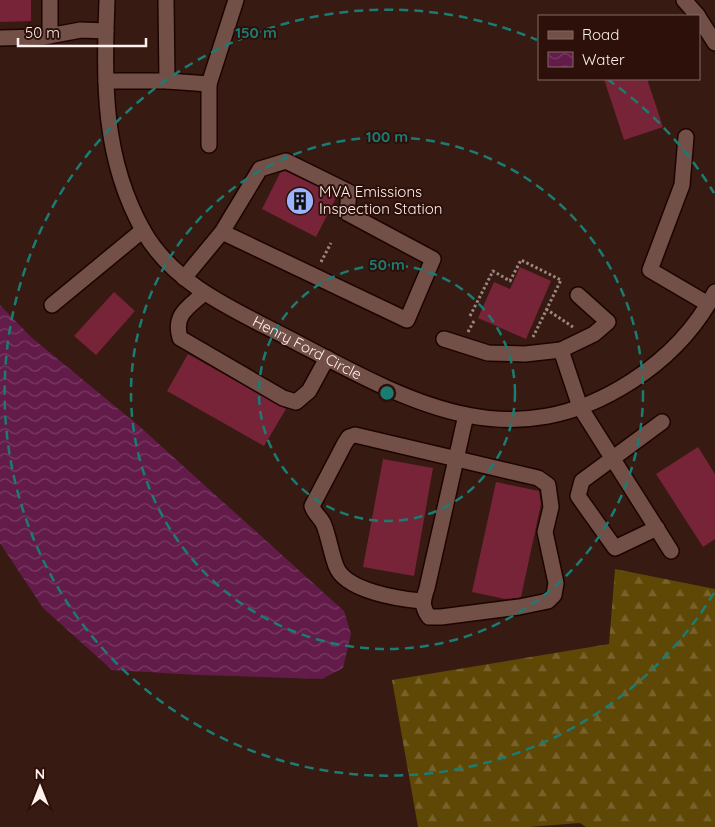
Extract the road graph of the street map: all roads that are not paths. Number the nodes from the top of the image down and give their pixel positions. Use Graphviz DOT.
graph roads {
  1 [pos="50,0"];
  2 [pos="107,0"];
  3 [pos="166,0"];
  4 [pos="684,0"];
  5 [pos="231,1"];
  6 [pos="696,15"];
  7 [pos="700,20"];
  8 [pos="106,31"];
  9 [pos="50,36"];
  10 [pos="0,38"];
  11 [pos="715,43"];
  12 [pos="106,81"];
  13 [pos="167,81"];
  14 [pos="209,84"];
  15 [pos="686,137"];
  16 [pos="209,145"];
  17 [pos="143,230"];
  18 [pos="222,232"];
  19 [pos="184,278"];
  20 [pos="204,293"];
  21 [pos="578,295"];
  22 [pos="711,298"];
  23 [pos="52,306"];
  24 [pos="444,339"];
  25 [pos="560,350"];
  26 [pos="327,358"];
  27 [pos="580,407"];
  28 [pos="466,415"];
  29 [pos="662,422"];
  30 [pos="456,459"];
  31 [pos="612,459"];
  32 [pos="657,528"];
  33 [pos="671,551"];
  34 [pos="422,601"];
  1 -- 9 [label="street"];
  2 -- 8 [label="street, Henry Ford Circle"];
  3 -- 13 [label="street"];
  4 -- 6 [label="street"];
  5 -- 14 [label="street"];
  7 -- 11 [label="street"];
  8 -- 9 [label="street"];
  8 -- 12 [label="street, Henry Ford Circle"];
  9 -- 10 [label="street"];
  12 -- 13 [label="street"];
  12 -- 17 [label="street, Henry Ford Circle"];
  13 -- 14 [label="street"];
  14 -- 16 [label="street"];
  15 -- 22 [label="street"];
  17 -- 19 [label="street, Henry Ford Circle"];
  17 -- 23 [label="street"];
  18 -- 18 [label="street"];
  18 -- 19 [label="street"];
  19 -- 20 [label="street, Henry Ford Circle"];
  20 -- 26 [label="street, Henry Ford Circle"];
  20 -- 26 [label="street"];
  21 -- 25 [label="street"];
  22 -- 27 [label="street, Henry Ford Circle"];
  24 -- 25 [label="street"];
  25 -- 27 [label="street"];
  26 -- 28 [label="street, Henry Ford Circle"];
  27 -- 28 [label="street, Henry Ford Circle"];
  27 -- 31 [label="street"];
  28 -- 30 [label="street"];
  29 -- 31 [label="street"];
  30 -- 34 [label="street"];
  30 -- 34 [label="street"];
  30 -- 34 [label="street"];
  31 -- 32 [label="street"];
  31 -- 32 [label="street"];
  32 -- 33 [label="street"];
}
